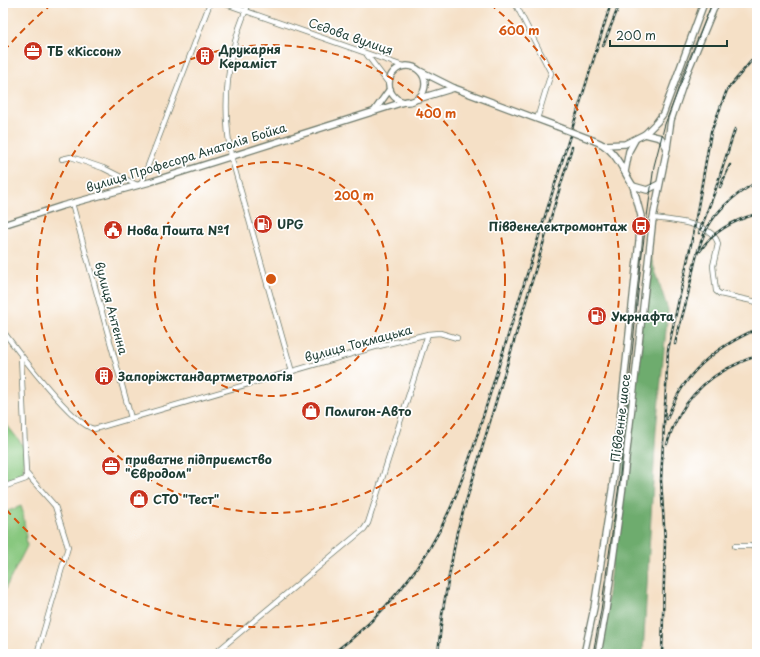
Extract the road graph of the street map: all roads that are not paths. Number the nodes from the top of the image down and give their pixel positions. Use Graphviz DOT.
graph roads {
  1 [pos="210,3"];
  2 [pos="223,3"];
  3 [pos="249,3"];
  4 [pos="515,3"];
  5 [pos="704,3"];
  6 [pos="716,3"];
  7 [pos="246,11"];
  8 [pos="367,55"];
  9 [pos="403,66"];
  10 [pos="420,71"];
  11 [pos="390,87"];
  12 [pos="454,88"];
  13 [pos="410,101"];
  14 [pos="375,110"];
  15 [pos="538,119"];
  16 [pos="645,134"];
  17 [pos="635,140"];
  18 [pos="605,145"];
  19 [pos="667,148"];
  20 [pos="231,156"];
  21 [pos="62,160"];
  22 [pos="625,173"];
  23 [pos="659,184"];
  24 [pos="139,185"];
  25 [pos="633,186"];
  26 [pos="72,203"];
  27 [pos="653,218"];
  28 [pos="3,225"];
  29 [pos="757,302"];
  30 [pos="3,331"];
  31 [pos="428,334"];
  32 [pos="458,338"];
  33 [pos="21,356"];
  34 [pos="292,372"];
  35 [pos="131,418"];
  36 [pos="26,473"];
  37 [pos="3,487"];
  38 [pos="735,546"];
  39 [pos="757,546"];
  40 [pos="37,654"];
  41 [pos="214,654"];
  42 [pos="584,654"];
  43 [pos="598,654"];
  1 -- 24 [label="street"];
  2 -- 7 [label="street, Сєдова вулиця"];
  3 -- 7 [label="street"];
  4 -- 15 [label="street"];
  5 -- 16 [label="main road"];
  6 -- 19 [label="main road"];
  7 -- 8 [label="street, Сєдова вулиця"];
  7 -- 20 [label="street"];
  8 -- 9 [label="street, Сєдова вулиця"];
  8 -- 11 [label="street"];
  9 -- 10 [label="main road"];
  9 -- 11 [label="main road"];
  10 -- 12 [label="main road"];
  10 -- 13 [label="main road"];
  11 -- 13 [label="main road"];
  11 -- 14 [label="main road"];
  12 -- 13 [label="main road"];
  12 -- 15 [label="main road"];
  13 -- 14 [label="main road, вулиця Професора Анатолія Бойка"];
  14 -- 20 [label="main road, вулиця Професора Анатолія Бойка"];
  15 -- 18 [label="main road, bridge"];
  16 -- 17 [label="main road"];
  16 -- 19 [label="main road"];
  17 -- 18 [label="main road"];
  17 -- 22 [label="main road"];
  18 -- 22 [label="main road"];
  19 -- 23 [label="main road"];
  20 -- 24 [label="main road, вулиця Професора Анатолія Бойка"];
  20 -- 34 [label="street"];
  21 -- 24 [label="street"];
  22 -- 25 [label="main road"];
  23 -- 25 [label="main road"];
  23 -- 27 [label="main road, Південне шосе"];
  24 -- 26 [label="main road, вулиця Професора Анатолія Бойка"];
  25 -- 42 [label="main road, Південне шосе"];
  26 -- 28 [label="main road, вулиця Професора Анатолія Бойка"];
  26 -- 35 [label="street, вулиця Антенна"];
  27 -- 29 [label="street"];
  27 -- 43 [label="main road, Південне шосе"];
  30 -- 33 [label="street"];
  31 -- 32 [label="street, вулиця Токмацька"];
  31 -- 34 [label="street, вулиця Токмацька"];
  31 -- 41 [label="street, вулиця Токмацька"];
  33 -- 35 [label="street, вулиця Токмацька"];
  33 -- 36 [label="street"];
  34 -- 35 [label="street, вулиця Токмацька"];
  36 -- 37 [label="street"];
  36 -- 40 [label="street"];
  38 -- 39 [label="street"];
}
